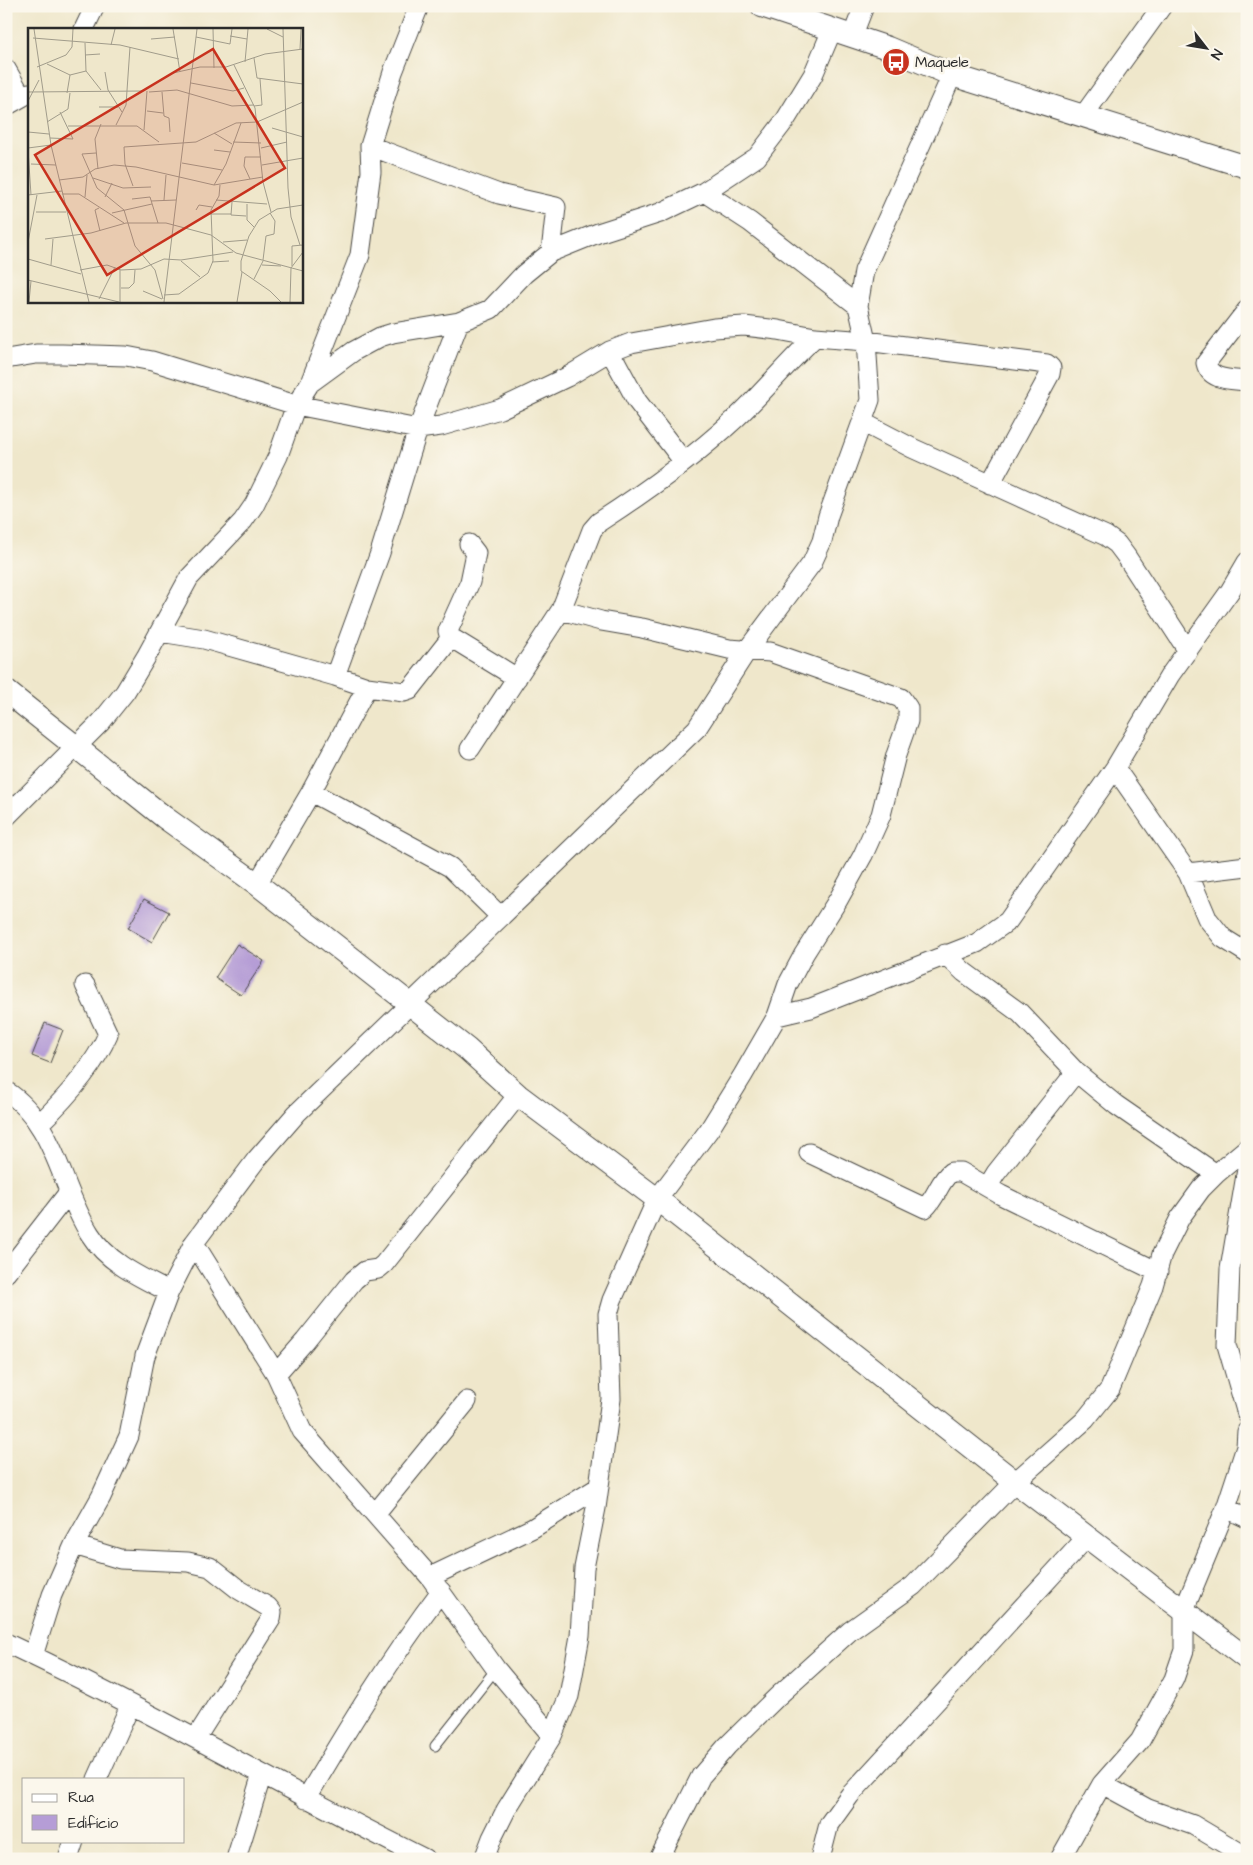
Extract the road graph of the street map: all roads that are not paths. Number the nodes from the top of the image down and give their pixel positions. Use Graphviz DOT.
graph roads {
  1 [pos="95,6"];
  2 [pos="419,6"];
  3 [pos="762,6"];
  4 [pos="864,6"];
  5 [pos="1162,6"];
  6 [pos="84,28"];
  7 [pos="842,34"];
  8 [pos="6,69"];
  9 [pos="952,75"];
  10 [pos="19,99"];
  11 [pos="1083,116"];
  12 [pos="370,146"];
  13 [pos="1247,167"];
  14 [pos="704,192"];
  15 [pos="551,252"];
  16 [pos="858,306"];
  17 [pos="1247,310"];
  18 [pos="459,322"];
  19 [pos="815,337"];
  20 [pos="866,341"];
  21 [pos="610,351"];
  22 [pos="6,359"];
  23 [pos="1247,381"];
  24 [pos="310,383"];
  25 [pos="296,405"];
  26 [pos="862,422"];
  27 [pos="418,429"];
  28 [pos="684,462"];
  29 [pos="990,484"];
  30 [pos="469,544"];
  31 [pos="1247,562"];
  32 [pos="561,610"];
  33 [pos="160,632"];
  34 [pos="450,639"];
  35 [pos="748,650"];
  36 [pos="1188,651"];
  37 [pos="335,676"];
  38 [pos="517,678"];
  39 [pos="366,687"];
  40 [pos="6,690"];
  41 [pos="77,746"];
  42 [pos="470,749"];
  43 [pos="1115,768"];
  44 [pos="311,792"];
  45 [pos="6,817"];
  46 [pos="1247,851"];
  47 [pos="1242,867"];
  48 [pos="1188,873"];
  49 [pos="257,884"];
  50 [pos="501,918"];
  51 [pos="1247,953"];
  52 [pos="945,954"];
  53 [pos="85,985"];
  54 [pos="411,1005"];
  55 [pos="777,1016"];
  56 [pos="1076,1072"];
  57 [pos="6,1091"];
  58 [pos="518,1095"];
  59 [pos="39,1124"];
  60 [pos="1247,1148"];
  61 [pos="810,1153"];
  62 [pos="1247,1169"];
  63 [pos="1216,1174"];
  64 [pos="988,1186"];
  65 [pos="69,1192"];
  66 [pos="657,1199"];
  67 [pos="194,1243"];
  68 [pos="1158,1272"];
  69 [pos="6,1273"];
  70 [pos="169,1292"];
  71 [pos="276,1374"];
  72 [pos="466,1401"];
  73 [pos="1247,1414"];
  74 [pos="1247,1431"];
  75 [pos="1015,1482"];
  76 [pos="599,1488"];
  77 [pos="1226,1508"];
  78 [pos="375,1514"];
  79 [pos="1247,1518"];
  80 [pos="1087,1537"];
  81 [pos="74,1545"];
  82 [pos="436,1584"];
  83 [pos="1184,1610"];
  84 [pos="6,1643"];
  85 [pos="33,1656"];
  86 [pos="1247,1659"];
  87 [pos="496,1669"];
  88 [pos="130,1706"];
  89 [pos="552,1736"];
  90 [pos="196,1738"];
  91 [pos="435,1746"];
  92 [pos="262,1774"];
  93 [pos="97,1778"];
  94 [pos="1102,1784"];
  95 [pos="306,1799"];
  96 [pos="74,1842"];
  97 [pos="1247,1857"];
  98 [pos="68,1859"];
  99 [pos="236,1859"];
  100 [pos="425,1859"];
  101 [pos="484,1859"];
  102 [pos="659,1859"];
  103 [pos="820,1859"];
  104 [pos="1060,1859"];
  1 -- 6 [label="street"];
  2 -- 12 [label="street"];
  3 -- 7 [label="street"];
  4 -- 7 [label="street"];
  5 -- 11 [label="street"];
  7 -- 9 [label="street"];
  7 -- 14 [label="street"];
  8 -- 10 [label="street"];
  9 -- 11 [label="street"];
  9 -- 16 [label="street"];
  11 -- 13 [label="street"];
  12 -- 15 [label="street"];
  12 -- 24 [label="street"];
  14 -- 15 [label="street"];
  14 -- 16 [label="street"];
  15 -- 18 [label="street"];
  16 -- 20 [label="street"];
  17 -- 23 [label="street"];
  18 -- 24 [label="street"];
  18 -- 27 [label="street"];
  19 -- 20 [label="street"];
  19 -- 21 [label="street"];
  19 -- 28 [label="street"];
  20 -- 26 [label="street"];
  20 -- 29 [label="street"];
  21 -- 27 [label="street"];
  21 -- 28 [label="street"];
  22 -- 25 [label="street"];
  24 -- 25 [label="street"];
  25 -- 27 [label="street"];
  25 -- 33 [label="street"];
  26 -- 29 [label="street"];
  26 -- 35 [label="street"];
  27 -- 37 [label="street"];
  28 -- 32 [label="street"];
  29 -- 36 [label="street"];
  30 -- 34 [label="street"];
  31 -- 36 [label="street"];
  32 -- 35 [label="street"];
  32 -- 38 [label="street"];
  33 -- 37 [label="street"];
  33 -- 41 [label="street"];
  34 -- 38 [label="street"];
  34 -- 39 [label="street"];
  35 -- 50 [label="street"];
  35 -- 55 [label="street"];
  36 -- 43 [label="street"];
  37 -- 39 [label="street"];
  38 -- 42 [label="street"];
  39 -- 44 [label="street"];
  40 -- 41 [label="street"];
  41 -- 45 [label="street"];
  41 -- 49 [label="street"];
  43 -- 48 [label="street"];
  43 -- 52 [label="street"];
  44 -- 49 [label="street"];
  44 -- 50 [label="street"];
  46 -- 47 [label="street"];
  47 -- 48 [label="street"];
  48 -- 51 [label="street"];
  49 -- 54 [label="street"];
  50 -- 54 [label="street"];
  52 -- 55 [label="street"];
  52 -- 56 [label="street"];
  53 -- 59 [label="street"];
  54 -- 58 [label="street"];
  54 -- 67 [label="street"];
  55 -- 66 [label="street"];
  56 -- 63 [label="street"];
  56 -- 64 [label="street"];
  57 -- 59 [label="street"];
  58 -- 66 [label="street"];
  58 -- 71 [label="street"];
  59 -- 65 [label="street"];
  60 -- 63 [label="street"];
  61 -- 64 [label="street"];
  62 -- 73 [label="street"];
  63 -- 68 [label="street"];
  64 -- 68 [label="street"];
  65 -- 69 [label="street"];
  65 -- 70 [label="street"];
  66 -- 75 [label="street"];
  66 -- 76 [label="street"];
  67 -- 70 [label="street"];
  67 -- 71 [label="street"];
  68 -- 75 [label="street"];
  70 -- 81 [label="street"];
  71 -- 78 [label="street"];
  72 -- 78 [label="street"];
  74 -- 77 [label="street"];
  75 -- 80 [label="street"];
  75 -- 102 [label="street"];
  76 -- 82 [label="street"];
  76 -- 89 [label="street"];
  77 -- 79 [label="street"];
  77 -- 83 [label="street"];
  78 -- 82 [label="street"];
  80 -- 83 [label="street"];
  80 -- 103 [label="street"];
  81 -- 85 [label="street"];
  81 -- 90 [label="street"];
  82 -- 87 [label="street"];
  82 -- 95 [label="street"];
  83 -- 86 [label="street"];
  83 -- 94 [label="street"];
  84 -- 85 [label="street"];
  85 -- 88 [label="street"];
  87 -- 89 [label="street"];
  87 -- 91 [label="lane"];
  88 -- 90 [label="street"];
  88 -- 93 [label="street"];
  89 -- 101 [label="street"];
  90 -- 92 [label="street"];
  92 -- 95 [label="street"];
  92 -- 99 [label="street"];
  94 -- 97 [label="street"];
  94 -- 104 [label="street"];
  95 -- 100 [label="street"];
  96 -- 98 [label="street"];
}
